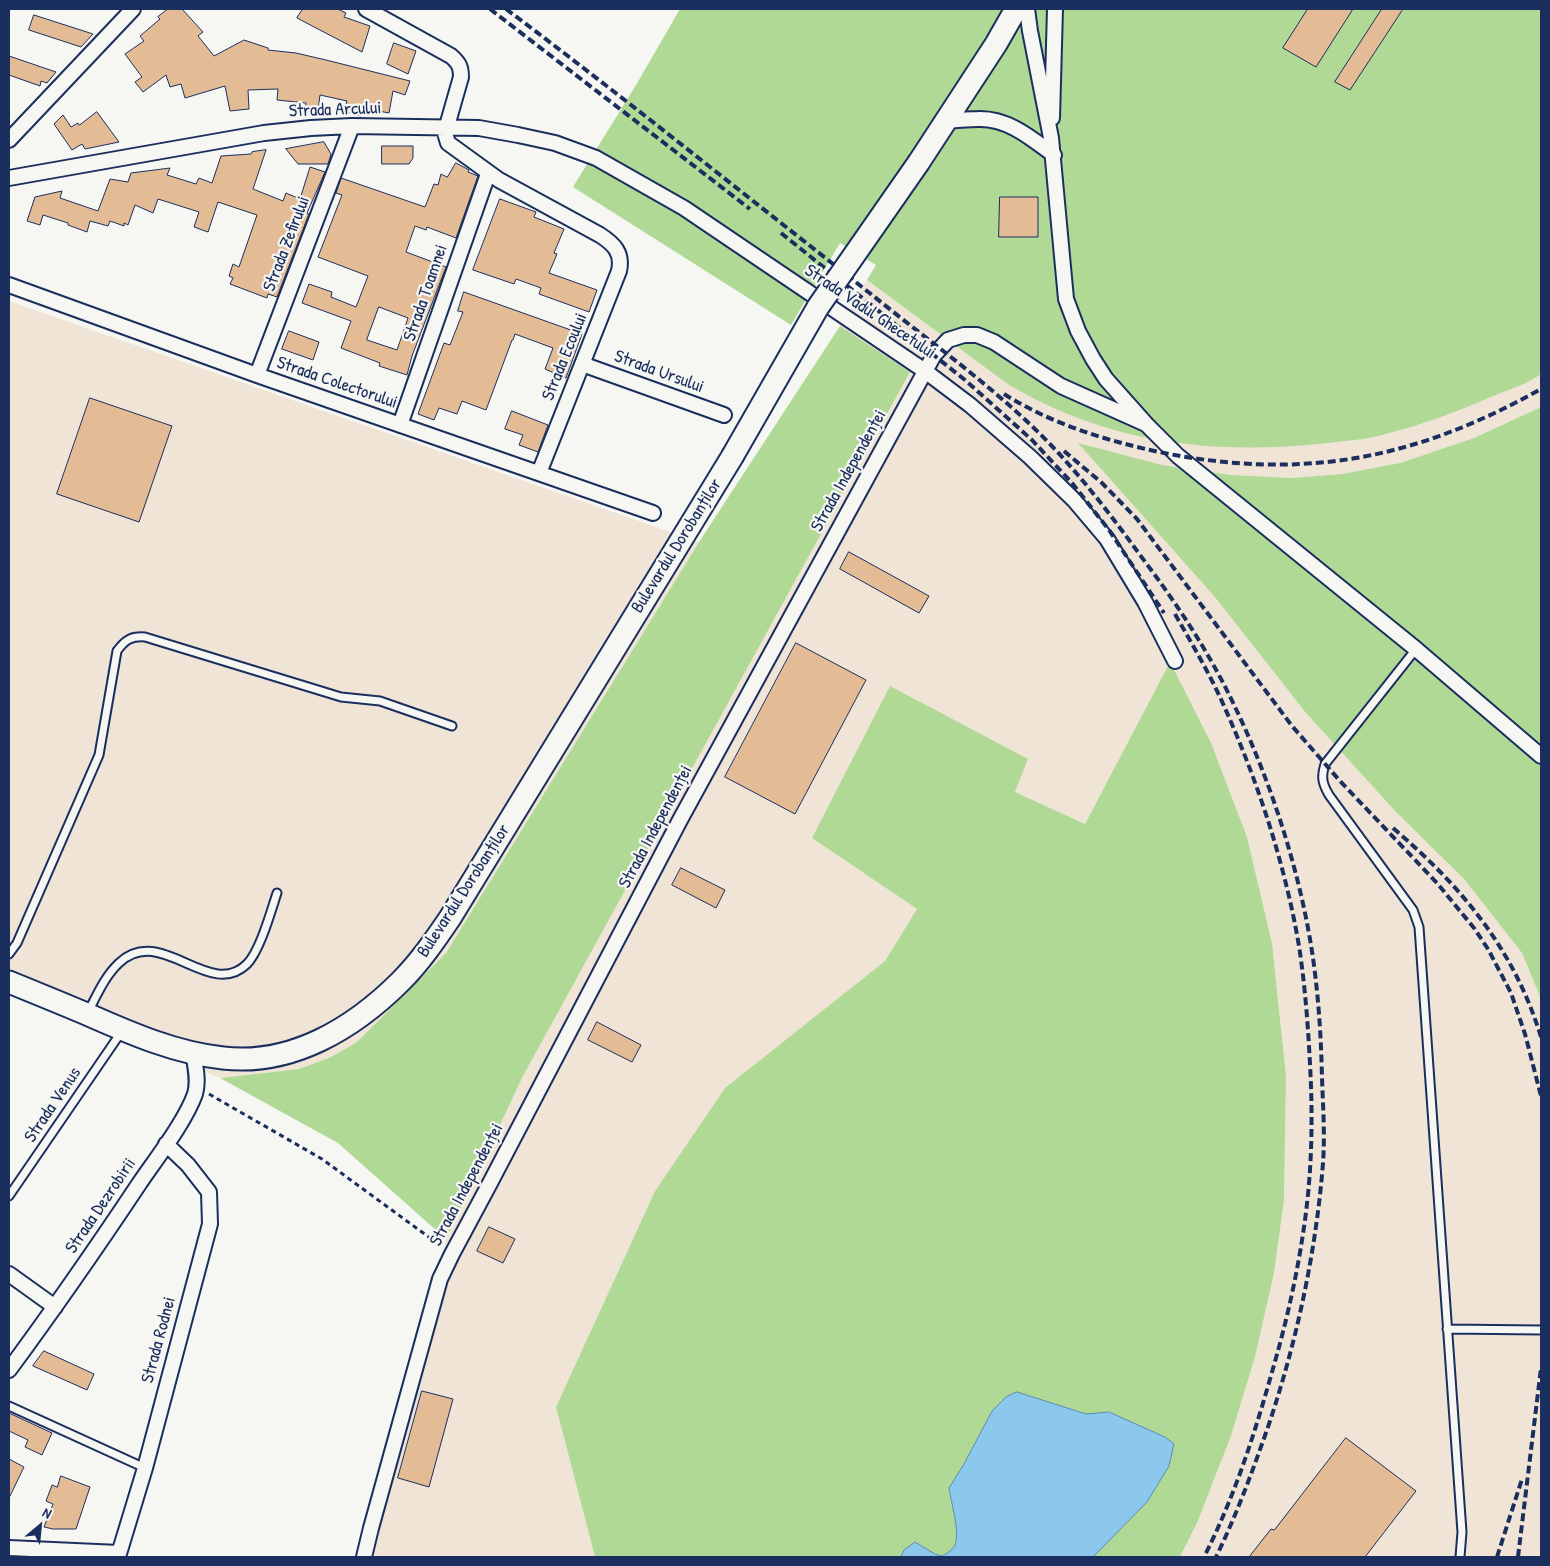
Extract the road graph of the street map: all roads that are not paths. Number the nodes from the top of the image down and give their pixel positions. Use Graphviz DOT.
graph roads {
  1 [pos="133,9"];
  2 [pos="366,9"];
  3 [pos="1016,9"];
  4 [pos="1027,9"];
  5 [pos="1055,9"];
  6 [pos="946,121"];
  7 [pos="352,126"];
  8 [pos="446,128"];
  9 [pos="1052,138"];
  10 [pos="9,140"];
  11 [pos="1054,155"];
  12 [pos="488,174"];
  13 [pos="9,178"];
  14 [pos="9,285"];
  15 [pos="582,364"];
  16 [pos="925,371"];
  17 [pos="257,375"];
  18 [pos="724,415"];
  19 [pos="1146,424"];
  20 [pos="400,425"];
  21 [pos="539,472"];
  22 [pos="653,513"];
  23 [pos="1416,650"];
  24 [pos="1175,662"];
  25 [pos="452,726"];
  26 [pos="1541,756"];
  27 [pos="277,893"];
  28 [pos="9,954"];
  29 [pos="9,982"];
  30 [pos="87,1014"];
  31 [pos="123,1030"];
  32 [pos="193,1052"];
  33 [pos="166,1144"];
  34 [pos="9,1196"];
  35 [pos="9,1274"];
  36 [pos="54,1307"];
  37 [pos="1447,1329"];
  38 [pos="1541,1330"];
  39 [pos="9,1370"];
  40 [pos="9,1406"];
  41 [pos="145,1468"];
  42 [pos="9,1548"];
  43 [pos="118,1555"];
  44 [pos="364,1557"];
  45 [pos="1460,1557"];
  1 -- 10 [label="street"];
  2 -- 8 [label="street"];
  3 -- 6 [label="main road, Bulevardul Dorobanților"];
  4 -- 9 [label="street"];
  5 -- 9 [label="street"];
  6 -- 11 [label="street"];
  6 -- 32 [label="main road, Bulevardul Dorobanților, bridge"];
  7 -- 8 [label="street, Strada Arcului"];
  7 -- 13 [label="street, Strada Arcului"];
  7 -- 17 [label="street, Strada Zefirului"];
  8 -- 12 [label="street"];
  8 -- 16 [label="street, Strada Vadul Ghecetului"];
  9 -- 11 [label="street"];
  11 -- 19 [label="street"];
  12 -- 15 [label="street, Strada Ecoului"];
  12 -- 20 [label="street, Strada Toamnei"];
  14 -- 17 [label="street, Strada Colectorului"];
  15 -- 18 [label="street, Strada Ursului"];
  15 -- 21 [label="street, Strada Ecoului"];
  16 -- 19 [label="street, Strada Independenței"];
  16 -- 24 [label="street, Strada Vadul Ghecetului"];
  16 -- 44 [label="street, Strada Independenței"];
  17 -- 20 [label="street, Strada Colectorului"];
  19 -- 23 [label="street"];
  20 -- 21 [label="street, Strada Colectorului"];
  21 -- 22 [label="street, Strada Colectorului"];
  23 -- 26 [label="street"];
  23 -- 37 [label="lane"];
  25 -- 28 [label="lane"];
  27 -- 30 [label="lane"];
  29 -- 30 [label="main road, Bulevardul Dorobanților"];
  30 -- 31 [label="main road, Bulevardul Dorobanților"];
  31 -- 32 [label="main road, Bulevardul Dorobanților"];
  31 -- 34 [label="lane, Strada Venus"];
  32 -- 33 [label="street, Strada Dezrobirii"];
  33 -- 36 [label="street, Strada Dezrobirii"];
  33 -- 41 [label="street, Strada Rodnei"];
  35 -- 36 [label="street"];
  36 -- 39 [label="street, Strada Dezrobirii"];
  37 -- 38 [label="lane"];
  37 -- 45 [label="lane"];
  40 -- 41 [label="lane"];
  41 -- 43 [label="street, Strada Rodnei"];
  42 -- 43 [label="street"];
}
